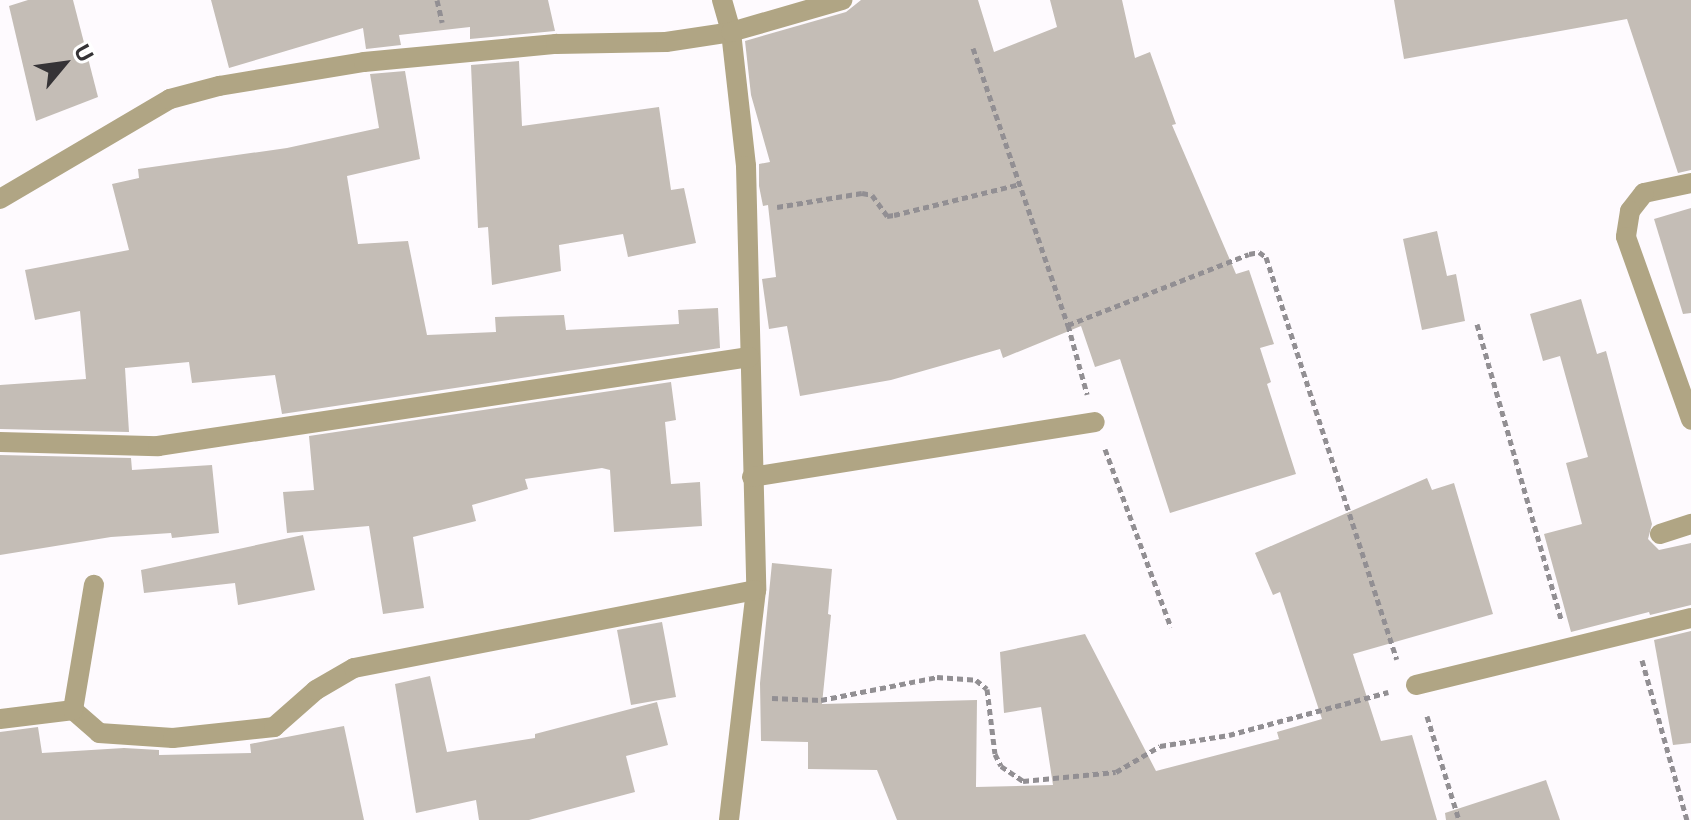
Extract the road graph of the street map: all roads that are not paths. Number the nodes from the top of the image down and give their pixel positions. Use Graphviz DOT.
graph roads {
  1 [pos="722,0"];
  2 [pos="842,0"];
  3 [pos="731,32"];
  4 [pos="1691,183"];
  5 [pos="0,199"];
  6 [pos="749,357"];
  7 [pos="1682,357"];
  8 [pos="1691,420"];
  9 [pos="1095,422"];
  10 [pos="0,442"];
  11 [pos="752,477"];
  12 [pos="1691,524"];
  13 [pos="1660,534"];
  14 [pos="94,585"];
  15 [pos="756,590"];
  16 [pos="1691,618"];
  17 [pos="1409,678"];
  18 [pos="73,710"];
  19 [pos="0,719"];
  20 [pos="729,820"];
  1 -- 3 [label="street"];
  2 -- 3 [label="street"];
  3 -- 5 [label="street"];
  3 -- 6 [label="street"];
  4 -- 7 [label="street"];
  6 -- 10 [label="street"];
  6 -- 11 [label="street"];
  7 -- 8 [label="street"];
  9 -- 11 [label="street"];
  11 -- 15 [label="street"];
  12 -- 13 [label="street"];
  14 -- 18 [label="street"];
  15 -- 18 [label="street"];
  15 -- 20 [label="street"];
  16 -- 17 [label="street"];
  18 -- 19 [label="street"];
}
